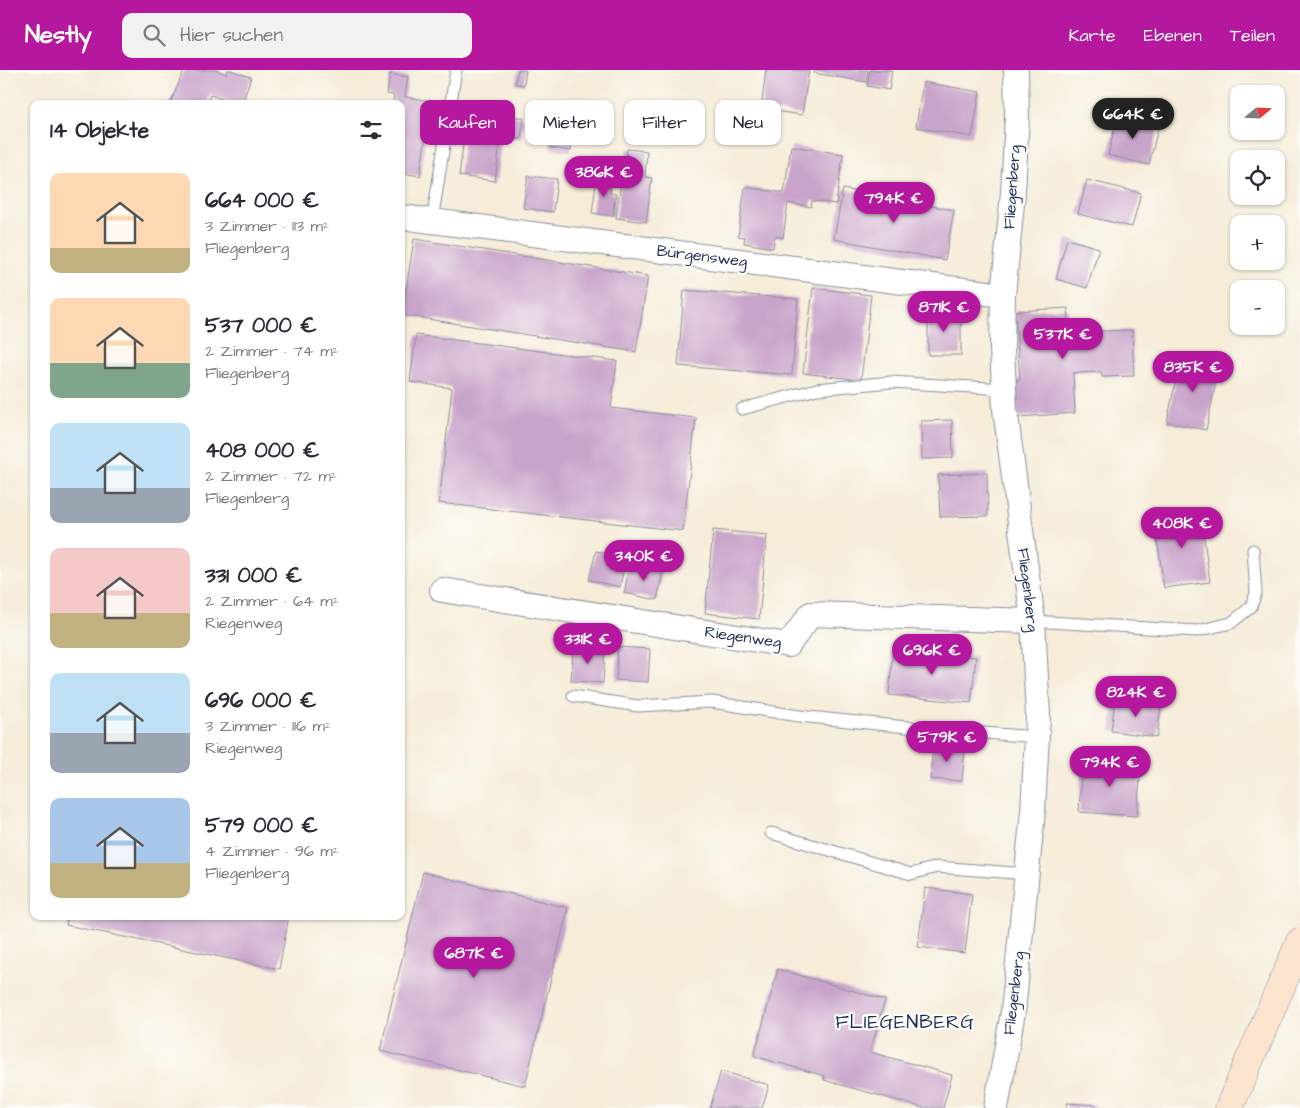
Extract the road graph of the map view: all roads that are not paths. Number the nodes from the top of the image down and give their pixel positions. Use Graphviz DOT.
graph roads {
  1 [pos="456,70"];
  2 [pos="1016,70"];
  3 [pos="405,218"];
  4 [pos="432,221"];
  5 [pos="1003,295"];
  6 [pos="1004,389"];
  7 [pos="742,409"];
  8 [pos="1253,550"];
  9 [pos="442,590"];
  10 [pos="1033,621"];
  11 [pos="573,696"];
  12 [pos="1037,737"];
  13 [pos="771,833"];
  14 [pos="1027,874"];
  15 [pos="1300,942"];
  16 [pos="996,1108"];
  17 [pos="1229,1108"];
  1 -- 4 [label="lane"];
  2 -- 5 [label="street, Fliegenberg"];
  3 -- 4 [label="street, Bürgensweg"];
  4 -- 5 [label="street, Bürgensweg"];
  5 -- 6 [label="street, Fliegenberg"];
  6 -- 7 [label="lane"];
  6 -- 10 [label="street, Fliegenberg"];
  8 -- 10 [label="lane"];
  9 -- 10 [label="street, Riegenweg"];
  10 -- 12 [label="street, Fliegenberg"];
  11 -- 12 [label="lane"];
  12 -- 14 [label="street, Fliegenberg"];
  13 -- 14 [label="lane"];
  14 -- 16 [label="street, Fliegenberg"];
  15 -- 17 [label="street"];
}
